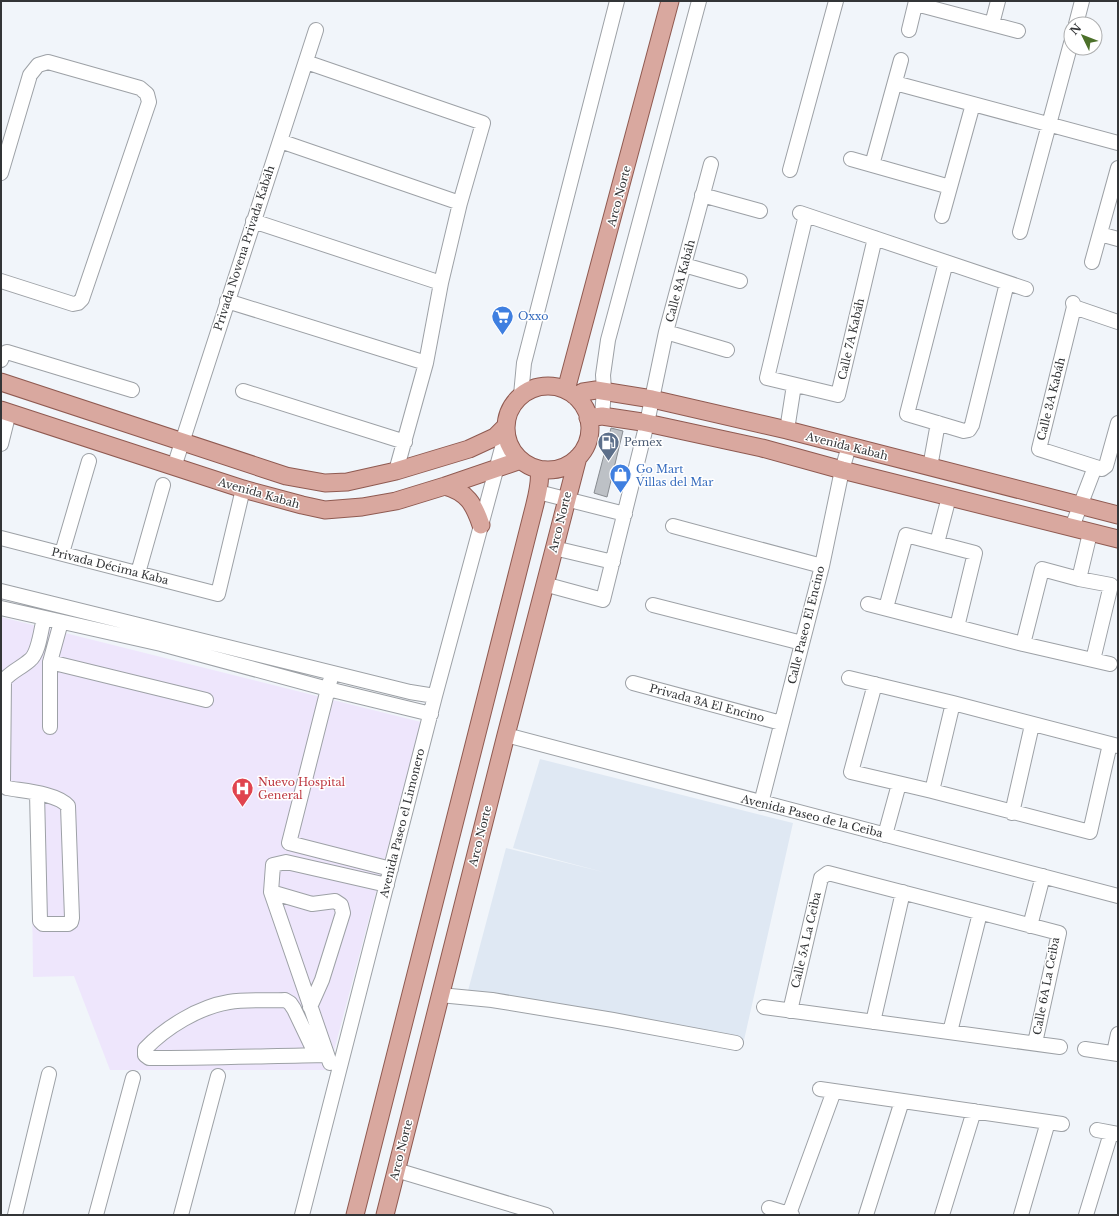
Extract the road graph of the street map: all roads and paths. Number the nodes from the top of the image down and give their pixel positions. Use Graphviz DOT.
graph roads {
  1 [pos="617,1"];
  2 [pos="670,1"];
  3 [pos="699,1"];
  4 [pos="836,1"];
  5 [pos="998,1"];
  6 [pos="1082,1"];
  7 [pos="916,3"];
  8 [pos="1078,16"];
  9 [pos="992,24"];
  10 [pos="316,30"];
  11 [pos="909,30"];
  12 [pos="1018,31"];
  13 [pos="1068,56"];
  14 [pos="901,60"];
  15 [pos="306,62"];
  16 [pos="895,83"];
  17 [pos="972,104"];
  18 [pos="1049,125"];
  19 [pos="280,141"];
  20 [pos="1118,143"];
  21 [pos="851,159"];
  22 [pos="711,164"];
  23 [pos="872,165"];
  24 [pos="1118,168"];
  25 [pos="790,170"];
  26 [pos="1,173"];
  27 [pos="950,187"];
  28 [pos="702,196"];
  29 [pos="460,204"];
  30 [pos="760,211"];
  31 [pos="942,216"];
  32 [pos="253,221"];
  33 [pos="1020,232"];
  34 [pos="1100,234"];
  35 [pos="875,238"];
  36 [pos="1118,239"];
  37 [pos="946,262"];
  38 [pos="1092,262"];
  39 [pos="684,265"];
  40 [pos="1,281"];
  41 [pos="740,282"];
  42 [pos="441,283"];
  43 [pos="1007,283"];
  44 [pos="1026,289"];
  45 [pos="227,301"];
  46 [pos="1118,322"];
  47 [pos="666,332"];
  48 [pos="727,350"];
  49 [pos="1,360"];
  50 [pos="426,363"];
  51 [pos="1,382"];
  52 [pos="794,385"];
  53 [pos="132,390"];
  54 [pos="604,390"];
  55 [pos="243,391"];
  56 [pos="571,393"];
  57 [pos="521,395"];
  58 [pos="652,399"];
  59 [pos="5,411"];
  60 [pos="595,417"];
  61 [pos="647,423"];
  62 [pos="938,423"];
  63 [pos="1118,423"];
  64 [pos="506,429"];
  65 [pos="787,430"];
  66 [pos="181,440"];
  67 [pos="405,442"];
  68 [pos="1,444"];
  69 [pos="849,446"];
  70 [pos="578,457"];
  71 [pos="521,460"];
  72 [pos="89,461"];
  73 [pos="174,467"];
  74 [pos="930,467"];
  75 [pos="1095,467"];
  76 [pos="497,468"];
  77 [pos="539,469"];
  78 [pos="842,470"];
  79 [pos="396,471"];
  80 [pos="163,485"];
  81 [pos="445,486"];
  82 [pos="244,489"];
  83 [pos="538,492"];
  84 [pos="949,497"];
  85 [pos="566,498"];
  86 [pos="1080,506"];
  87 [pos="625,514"];
  88 [pos="1118,516"];
  89 [pos="482,525"];
  90 [pos="673,526"];
  91 [pos="1072,527"];
  92 [pos="1090,532"];
  93 [pos="1,538"];
  94 [pos="1118,539"];
  95 [pos="937,543"];
  96 [pos="554,548"];
  97 [pos="62,553"];
  98 [pos="613,562"];
  99 [pos="822,566"];
  100 [pos="138,573"];
  101 [pos="1079,579"];
  102 [pos="544,584"];
  103 [pos="1,591"];
  104 [pos="868,604"];
  105 [pos="653,605"];
  106 [pos="1,608"];
  107 [pos="886,608"];
  108 [pos="44,618"];
  109 [pos="61,622"];
  110 [pos="957,626"];
  111 [pos="163,638"];
  112 [pos="802,643"];
  113 [pos="1023,644"];
  114 [pos="1093,660"];
  115 [pos="50,662"];
  116 [pos="1110,664"];
  117 [pos="332,672"];
  118 [pos="849,678"];
  119 [pos="633,683"];
  120 [pos="875,684"];
  121 [pos="328,689"];
  122 [pos="435,696"];
  123 [pos="206,700"];
  124 [pos="953,703"];
  125 [pos="431,714"];
  126 [pos="781,723"];
  127 [pos="1032,724"];
  128 [pos="50,727"];
  129 [pos="506,735"];
  130 [pos="1114,746"];
  131 [pos="899,784"];
  132 [pos="932,791"];
  133 [pos="37,793"];
  134 [pos="760,803"];
  135 [pos="1012,813"];
  136 [pos="885,835"];
  137 [pos="391,869"];
  138 [pos="828,873"];
  139 [pos="1043,876"];
  140 [pos="387,885"];
  141 [pos="271,892"];
  142 [pos="903,892"];
  143 [pos="1118,896"];
  144 [pos="980,913"];
  145 [pos="1030,926"];
  146 [pos="440,995"];
  147 [pos="310,1007"];
  148 [pos="764,1007"];
  149 [pos="790,1011"];
  150 [pos="873,1022"];
  151 [pos="950,1032"];
  152 [pos="1118,1034"];
  153 [pos="736,1043"];
  154 [pos="1035,1043"];
  155 [pos="1060,1047"];
  156 [pos="1085,1050"];
  157 [pos="1116,1053"];
  158 [pos="322,1055"];
  159 [pos="49,1074"];
  160 [pos="218,1076"];
  161 [pos="133,1078"];
  162 [pos="336,1080"];
  163 [pos="902,1101"];
  164 [pos="974,1111"];
  165 [pos="1048,1122"];
  166 [pos="1062,1124"];
  167 [pos="1097,1130"];
  168 [pos="1114,1134"];
  169 [pos="396,1170"];
  170 [pos="769,1208"];
  171 [pos="15,1215"];
  172 [pos="96,1215"];
  173 [pos="181,1215"];
  174 [pos="302,1215"];
  175 [pos="355,1215"];
  176 [pos="385,1215"];
  177 [pos="546,1215"];
  178 [pos="791,1215"];
  179 [pos="866,1215"];
  180 [pos="942,1215"];
  181 [pos="1021,1215"];
  182 [pos="1086,1215"];
  1 -- 57 [label="street"];
  2 -- 56 [label="main road, Arco Norte"];
  3 -- 54 [label="street"];
  4 -- 25 [label="street"];
  5 -- 9 [label="street"];
  6 -- 8 [label="street"];
  7 -- 9 [label="street"];
  7 -- 11 [label="street"];
  9 -- 12 [label="street"];
  10 -- 15 [label="street, Privada Novena Privada Kabáh"];
  13 -- 18 [label="street"];
  14 -- 16 [label="street"];
  15 -- 19 [label="street, Privada Novena Privada Kabáh"];
  15 -- 29 [label="street"];
  16 -- 17 [label="street"];
  16 -- 23 [label="street"];
  17 -- 18 [label="street"];
  17 -- 27 [label="street"];
  18 -- 20 [label="street"];
  18 -- 33 [label="street"];
  19 -- 29 [label="street"];
  19 -- 32 [label="street, Privada Novena Privada Kabáh"];
  21 -- 23 [label="street"];
  22 -- 28 [label="street, Calle 8A Kabáh"];
  23 -- 27 [label="street"];
  24 -- 34 [label="street"];
  26 -- 40 [label="street"];
  27 -- 31 [label="street"];
  28 -- 30 [label="street"];
  28 -- 39 [label="street, Calle 8A Kabáh"];
  29 -- 42 [label="street"];
  32 -- 42 [label="street"];
  32 -- 45 [label="street, Privada Novena Privada Kabáh"];
  34 -- 36 [label="street"];
  34 -- 38 [label="street"];
  35 -- 37 [label="street, Calle 7A Kabáh"];
  35 -- 52 [label="street, Calle 7A Kabáh"];
  35 -- 52 [label="street, Calle 7A Kabáh"];
  37 -- 43 [label="street, Calle 7A Kabáh"];
  37 -- 62 [label="street"];
  39 -- 41 [label="street"];
  39 -- 47 [label="street, Calle 8A Kabáh"];
  42 -- 50 [label="street"];
  43 -- 44 [label="street, Calle 7A Kabáh"];
  43 -- 62 [label="street"];
  45 -- 50 [label="street"];
  45 -- 66 [label="street, Privada Novena Privada Kabáh"];
  46 -- 75 [label="street, Calle 3A Kabáh"];
  47 -- 48 [label="street"];
  47 -- 58 [label="street, Calle 8A Kabáh"];
  49 -- 53 [label="street"];
  50 -- 67 [label="street"];
  51 -- 66 [label="main road"];
  52 -- 65 [label="street"];
  54 -- 56 [label="main road, Avenida Kabah"];
  54 -- 58 [label="main road, Avenida Kabah"];
  54 -- 60 [label="street"];
  55 -- 67 [label="street"];
  56 -- 57 [label="main road"];
  56 -- 60 [label="main road"];
  57 -- 64 [label="main road"];
  58 -- 61 [label="street, Calle 8A Kabáh"];
  58 -- 65 [label="main road, Avenida Kabah"];
  59 -- 68 [label="street"];
  59 -- 73 [label="main road, Avenida Kabah"];
  60 -- 61 [label="main road"];
  60 -- 70 [label="main road"];
  61 -- 78 [label="main road"];
  61 -- 87 [label="street, Calle 8A Kabáh"];
  62 -- 74 [label="street"];
  63 -- 75 [label="street"];
  64 -- 71 [label="main road"];
  64 -- 76 [label="street, Avenida Paseo el Limonero"];
  64 -- 79 [label="main road"];
  65 -- 69 [label="main road, Avenida Kabah"];
  66 -- 73 [label="street, Privada Novena Privada Kabáh"];
  66 -- 79 [label="main road"];
  67 -- 79 [label="street"];
  69 -- 74 [label="main road, Avenida Kabah"];
  69 -- 78 [label="street, Calle Paseo El Encino"];
  70 -- 77 [label="main road"];
  70 -- 85 [label="main road, Arco Norte"];
  71 -- 76 [label="main road, Avenida Kabah"];
  71 -- 77 [label="main road"];
  72 -- 97 [label="street"];
  73 -- 82 [label="main road, Avenida Kabah"];
  74 -- 86 [label="main road, Avenida Kabah"];
  75 -- 86 [label="street"];
  76 -- 81 [label="main road, Avenida Kabah"];
  76 -- 89 [label="street, Avenida Paseo el Limonero"];
  77 -- 83 [label="main road"];
  78 -- 84 [label="main road"];
  78 -- 99 [label="street, Calle Paseo El Encino"];
  80 -- 100 [label="street"];
  81 -- 82 [label="main road, Avenida Kabah"];
  81 -- 89 [label="main road"];
  82 -- 100 [label="street, Privada Décima Kaba"];
  83 -- 85 [label="street"];
  83 -- 175 [label="main road"];
  84 -- 91 [label="main road"];
  84 -- 95 [label="street"];
  85 -- 87 [label="street"];
  85 -- 96 [label="main road, Arco Norte"];
  86 -- 88 [label="main road, Avenida Kabah"];
  86 -- 91 [label="street"];
  87 -- 98 [label="street, Calle 8A Kabáh"];
  89 -- 122 [label="street, Avenida Paseo el Limonero"];
  90 -- 99 [label="street"];
  91 -- 92 [label="main road"];
  92 -- 94 [label="main road"];
  92 -- 101 [label="street"];
  93 -- 97 [label="street, Privada Décima Kaba"];
  95 -- 107 [label="street"];
  95 -- 110 [label="street"];
  96 -- 98 [label="street"];
  96 -- 102 [label="main road, Arco Norte"];
  97 -- 100 [label="street, Privada Décima Kaba"];
  98 -- 102 [label="street, Calle 8A Kabáh"];
  99 -- 112 [label="street, Calle Paseo El Encino"];
  101 -- 113 [label="street"];
  101 -- 114 [label="street"];
  102 -- 129 [label="main road, Arco Norte"];
  103 -- 111 [label="street"];
  104 -- 107 [label="street"];
  105 -- 112 [label="street"];
  106 -- 108 [label="street"];
  107 -- 110 [label="street"];
  108 -- 109 [label="street"];
  108 -- 133 [label="street"];
  109 -- 111 [label="street"];
  109 -- 115 [label="street"];
  110 -- 113 [label="street"];
  111 -- 117 [label="street"];
  111 -- 121 [label="street"];
  112 -- 126 [label="street, Calle Paseo El Encino"];
  113 -- 114 [label="street"];
  114 -- 116 [label="street"];
  115 -- 123 [label="street"];
  115 -- 128 [label="street"];
  117 -- 121 [label="street"];
  117 -- 122 [label="street"];
  118 -- 120 [label="street"];
  119 -- 126 [label="street, Privada 3A El Encino"];
  120 -- 124 [label="street"];
  120 -- 131 [label="street"];
  121 -- 125 [label="street"];
  121 -- 137 [label="street"];
  122 -- 125 [label="street, Avenida Paseo el Limonero"];
  124 -- 127 [label="street"];
  124 -- 132 [label="street"];
  125 -- 137 [label="street, Avenida Paseo el Limonero"];
  126 -- 134 [label="street, Calle Paseo El Encino"];
  127 -- 130 [label="street"];
  127 -- 135 [label="street"];
  129 -- 134 [label="street, Avenida Paseo de la Ceiba"];
  129 -- 146 [label="main road, Arco Norte"];
  130 -- 135 [label="street"];
  131 -- 132 [label="street"];
  131 -- 136 [label="street"];
  132 -- 135 [label="street"];
  133 -- 133 [label="street"];
  134 -- 136 [label="street, Avenida Paseo de la Ceiba"];
  136 -- 139 [label="street, Avenida Paseo de la Ceiba"];
  137 -- 140 [label="street, Avenida Paseo el Limonero"];
  138 -- 142 [label="street, Calle 6A La Ceiba"];
  138 -- 149 [label="street, Calle 5A La Ceiba"];
  139 -- 143 [label="street, Avenida Paseo de la Ceiba"];
  139 -- 145 [label="street"];
  140 -- 141 [label="street"];
  140 -- 162 [label="street, Avenida Paseo el Limonero"];
  141 -- 147 [label="street"];
  141 -- 147 [label="street"];
  142 -- 144 [label="street, Calle 6A La Ceiba"];
  142 -- 150 [label="street"];
  144 -- 145 [label="street, Calle 6A La Ceiba"];
  144 -- 151 [label="street"];
  145 -- 154 [label="street, Calle 6A La Ceiba"];
  146 -- 153 [label="street"];
  146 -- 169 [label="main road, Arco Norte"];
  147 -- 158 [label="street"];
  148 -- 149 [label="street, Calle 6A La Ceiba"];
  149 -- 150 [label="street, Calle 6A La Ceiba"];
  150 -- 151 [label="street, Calle 6A La Ceiba"];
  151 -- 154 [label="street, Calle 6A La Ceiba"];
  152 -- 157 [label="street"];
  154 -- 155 [label="street, Calle 6A La Ceiba"];
  156 -- 157 [label="street"];
  158 -- 158 [label="street"];
  158 -- 162 [label="street"];
  159 -- 171 [label="street"];
  160 -- 173 [label="street"];
  161 -- 172 [label="street"];
  162 -- 174 [label="street, Avenida Paseo el Limonero"];
  163 -- 164 [label="street"];
  163 -- 178 [label="street"];
  163 -- 179 [label="street"];
  164 -- 165 [label="street"];
  164 -- 180 [label="street"];
  165 -- 166 [label="street"];
  165 -- 181 [label="street"];
  167 -- 168 [label="street"];
  168 -- 182 [label="street"];
  169 -- 176 [label="main road, Arco Norte"];
  169 -- 177 [label="street"];
  170 -- 178 [label="street"];
}
